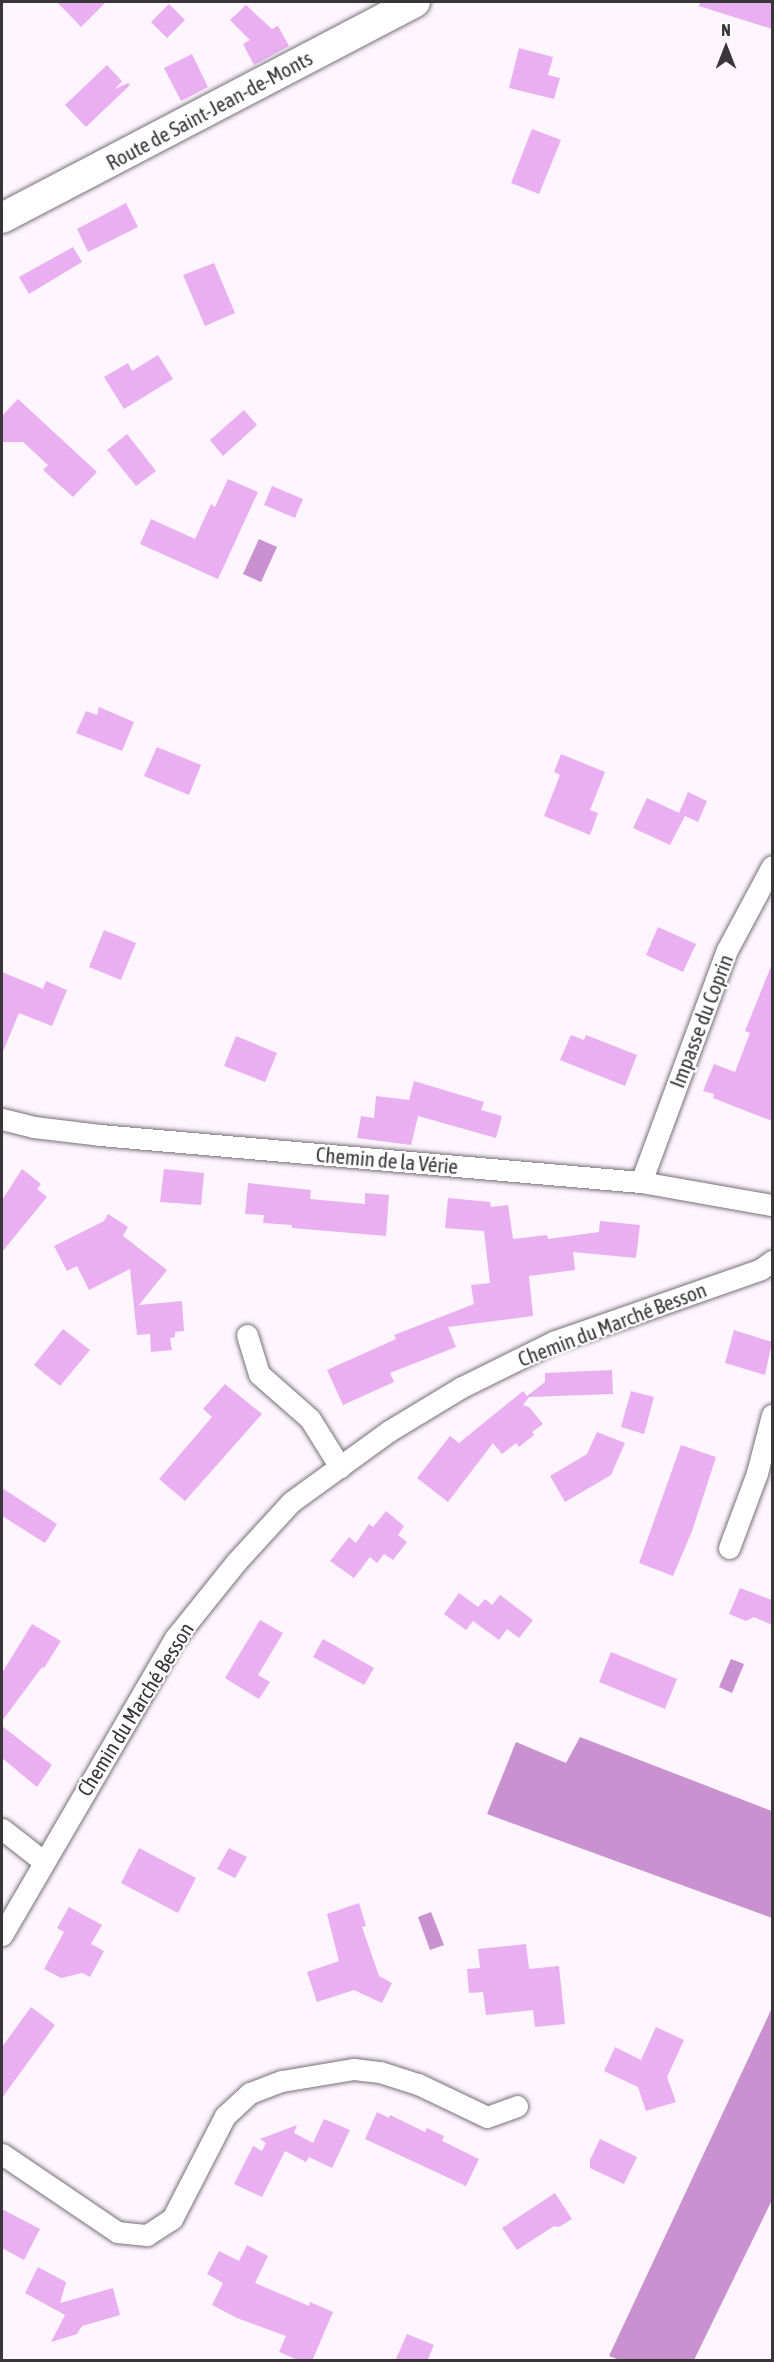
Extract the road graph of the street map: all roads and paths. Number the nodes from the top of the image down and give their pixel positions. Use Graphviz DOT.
graph roads {
  1 [pos="416,2"];
  2 [pos="2,218"];
  3 [pos="772,866"];
  4 [pos="2,1119"];
  5 [pos="642,1182"];
  6 [pos="772,1204"];
  7 [pos="772,1261"];
  8 [pos="247,1335"];
  9 [pos="772,1415"];
  10 [pos="340,1467"];
  11 [pos="729,1548"];
  12 [pos="2,1829"];
  13 [pos="43,1861"];
  14 [pos="2,1935"];
  15 [pos="517,2106"];
  16 [pos="2,2154"];
  1 -- 2 [label="main road, Route de Saint-Jean-de-Monts"];
  3 -- 5 [label="street, Impasse du Coprin"];
  4 -- 5 [label="street, Chemin de la Vérie"];
  5 -- 6 [label="street, Chemin de la Vérie"];
  7 -- 10 [label="street, Chemin du Marché Besson"];
  8 -- 10 [label="street"];
  9 -- 11 [label="street"];
  10 -- 13 [label="street, Chemin du Marché Besson"];
  12 -- 13 [label="street"];
  13 -- 14 [label="street, Chemin du Marché Besson"];
  15 -- 16 [label="street"];
}
